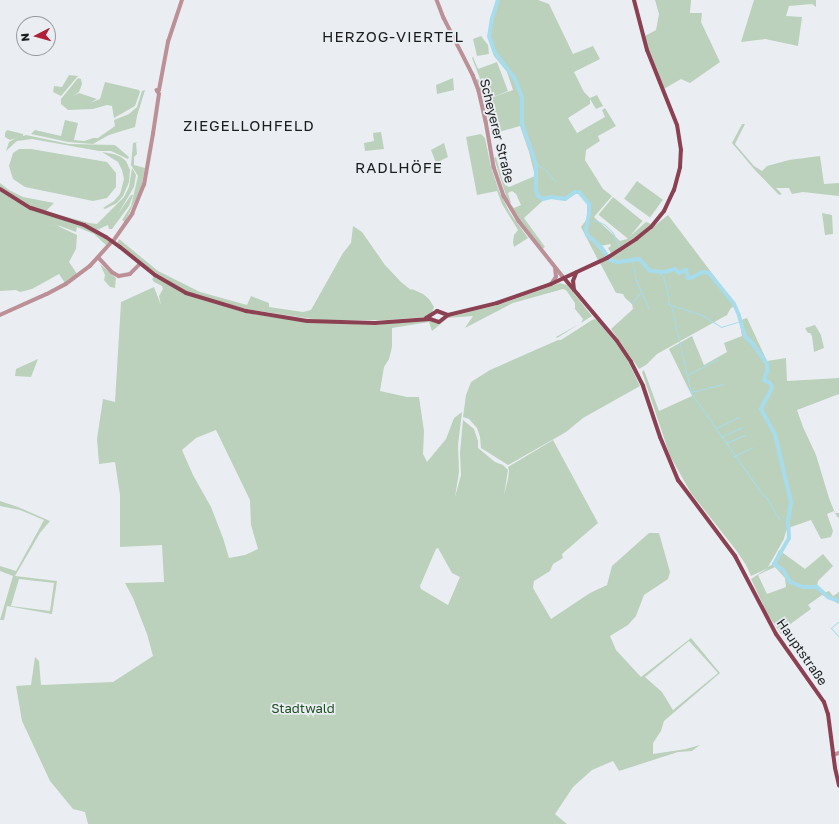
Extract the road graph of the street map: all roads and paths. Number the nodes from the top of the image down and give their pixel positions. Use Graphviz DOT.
graph roads {
  1 [pos="182,0"];
  2 [pos="437,0"];
  3 [pos="634,0"];
  4 [pos="0,189"];
  5 [pos="99,258"];
  6 [pos="140,264"];
  7 [pos="554,266"];
  8 [pos="576,272"];
  9 [pos="564,278"];
  10 [pos="551,284"];
  11 [pos="574,290"];
  12 [pos="442,313"];
  13 [pos="433,314"];
  14 [pos="0,315"];
  15 [pos="448,315"];
  16 [pos="423,319"];
  17 [pos="434,319"];
  18 [pos="443,319"];
  19 [pos="839,754"];
  20 [pos="833,755"];
  21 [pos="839,786"];
  1 -- 5 [label="street"];
  2 -- 7 [label="street, Scheyerer Straße"];
  3 -- 8 [label="main road"];
  4 -- 6 [label="main road, bridge"];
  5 -- 6 [label="street"];
  5 -- 14 [label="street"];
  6 -- 16 [label="main road"];
  7 -- 9 [label="street, Scheyerer Straße"];
  7 -- 10 [label="street"];
  8 -- 9 [label="main road"];
  8 -- 11 [label="main road"];
  9 -- 10 [label="main road"];
  9 -- 11 [label="main road, Hauptstraße"];
  10 -- 15 [label="main road"];
  11 -- 20 [label="main road, Hauptstraße"];
  12 -- 13 [label="main road"];
  12 -- 15 [label="main road"];
  12 -- 18 [label="main road"];
  13 -- 16 [label="main road"];
  13 -- 17 [label="main road"];
  15 -- 18 [label="main road"];
  16 -- 17 [label="main road"];
  17 -- 18 [label="main road"];
  19 -- 20 [label="street"];
  20 -- 21 [label="main road, Hauptstraße"];
}
